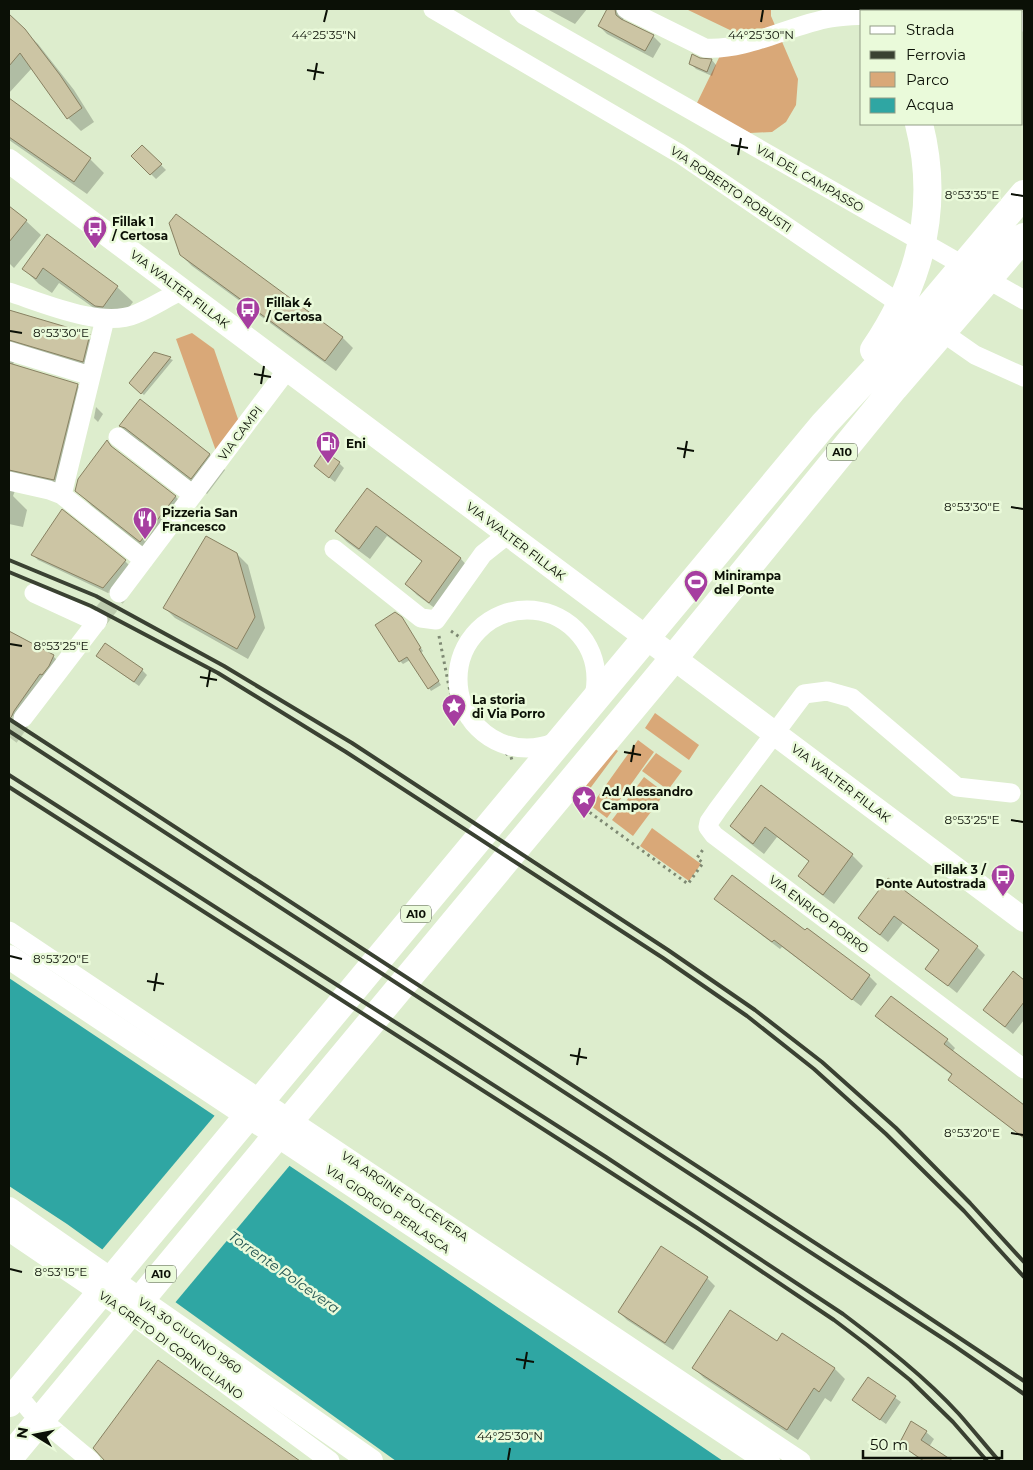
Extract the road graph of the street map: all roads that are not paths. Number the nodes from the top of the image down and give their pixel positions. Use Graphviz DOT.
graph roads {
  1 [pos="433,9"];
  2 [pos="519,9"];
  3 [pos="626,9"];
  4 [pos="928,9"];
  5 [pos="914,10"];
  6 [pos="860,15"];
  7 [pos="918,125"];
  8 [pos="9,161"];
  9 [pos="1024,194"];
  10 [pos="1024,237"];
  11 [pos="181,291"];
  12 [pos="9,292"];
  13 [pos="1024,300"];
  14 [pos="105,319"];
  15 [pos="9,351"];
  16 [pos="287,370"];
  17 [pos="91,376"];
  18 [pos="1024,377"];
  19 [pos="824,424"];
  20 [pos="117,442"];
  21 [pos="9,481"];
  22 [pos="62,495"];
  23 [pos="189,500"];
  24 [pos="508,535"];
  25 [pos="334,549"];
  26 [pos="144,560"];
  27 [pos="34,593"];
  28 [pos="119,593"];
  29 [pos="458,690"];
  30 [pos="23,718"];
  31 [pos="775,734"];
  32 [pos="1011,793"];
  33 [pos="1024,920"];
  34 [pos="9,930"];
  35 [pos="9,957"];
  36 [pos="1024,1069"];
  37 [pos="9,1209"];
  38 [pos="9,1232"];
  39 [pos="17,1404"];
  40 [pos="9,1458"];
  41 [pos="90,1461"];
  42 [pos="330,1461"];
  43 [pos="371,1461"];
  44 [pos="768,1461"];
  45 [pos="801,1461"];
  1 -- 18 [label="street, VIA ROBERTO ROBUSTI"];
  2 -- 13 [label="street, VIA DEL CAMPASSO"];
  3 -- 6 [label="street"];
  4 -- 5 [label="street"];
  7 -- 19 [label="highway, A10"];
  8 -- 11 [label="main road, VIA WALTER FILLAK"];
  9 -- 19 [label="highway, A10"];
  10 -- 40 [label="highway, A10"];
  11 -- 14 [label="street"];
  11 -- 16 [label="main road, VIA WALTER FILLAK"];
  12 -- 14 [label="street"];
  14 -- 17 [label="street"];
  15 -- 17 [label="street"];
  16 -- 23 [label="street, VIA CAMPI"];
  16 -- 24 [label="main road, VIA WALTER FILLAK"];
  17 -- 22 [label="street"];
  19 -- 39 [label="highway, A10"];
  20 -- 23 [label="street"];
  21 -- 22 [label="street"];
  22 -- 26 [label="street"];
  23 -- 26 [label="street, VIA CAMPI"];
  24 -- 25 [label="street"];
  24 -- 31 [label="main road, VIA WALTER FILLAK"];
  26 -- 28 [label="street, VIA CAMPI"];
  27 -- 30 [label="street"];
  29 -- 29 [label="street"];
  31 -- 32 [label="street"];
  31 -- 33 [label="main road, VIA WALTER FILLAK"];
  31 -- 36 [label="street, VIA ENRICO PORRO"];
  34 -- 45 [label="street, VIA ARGINE POLCEVERA"];
  35 -- 44 [label="main road, VIA GIORGIO PERLASCA"];
  37 -- 43 [label="main road, VIA 30 GIUGNO 1960"];
  38 -- 42 [label="street, VIA GRETO DI CORNIGLIANO"];
  39 -- 41 [label="street"];
}
